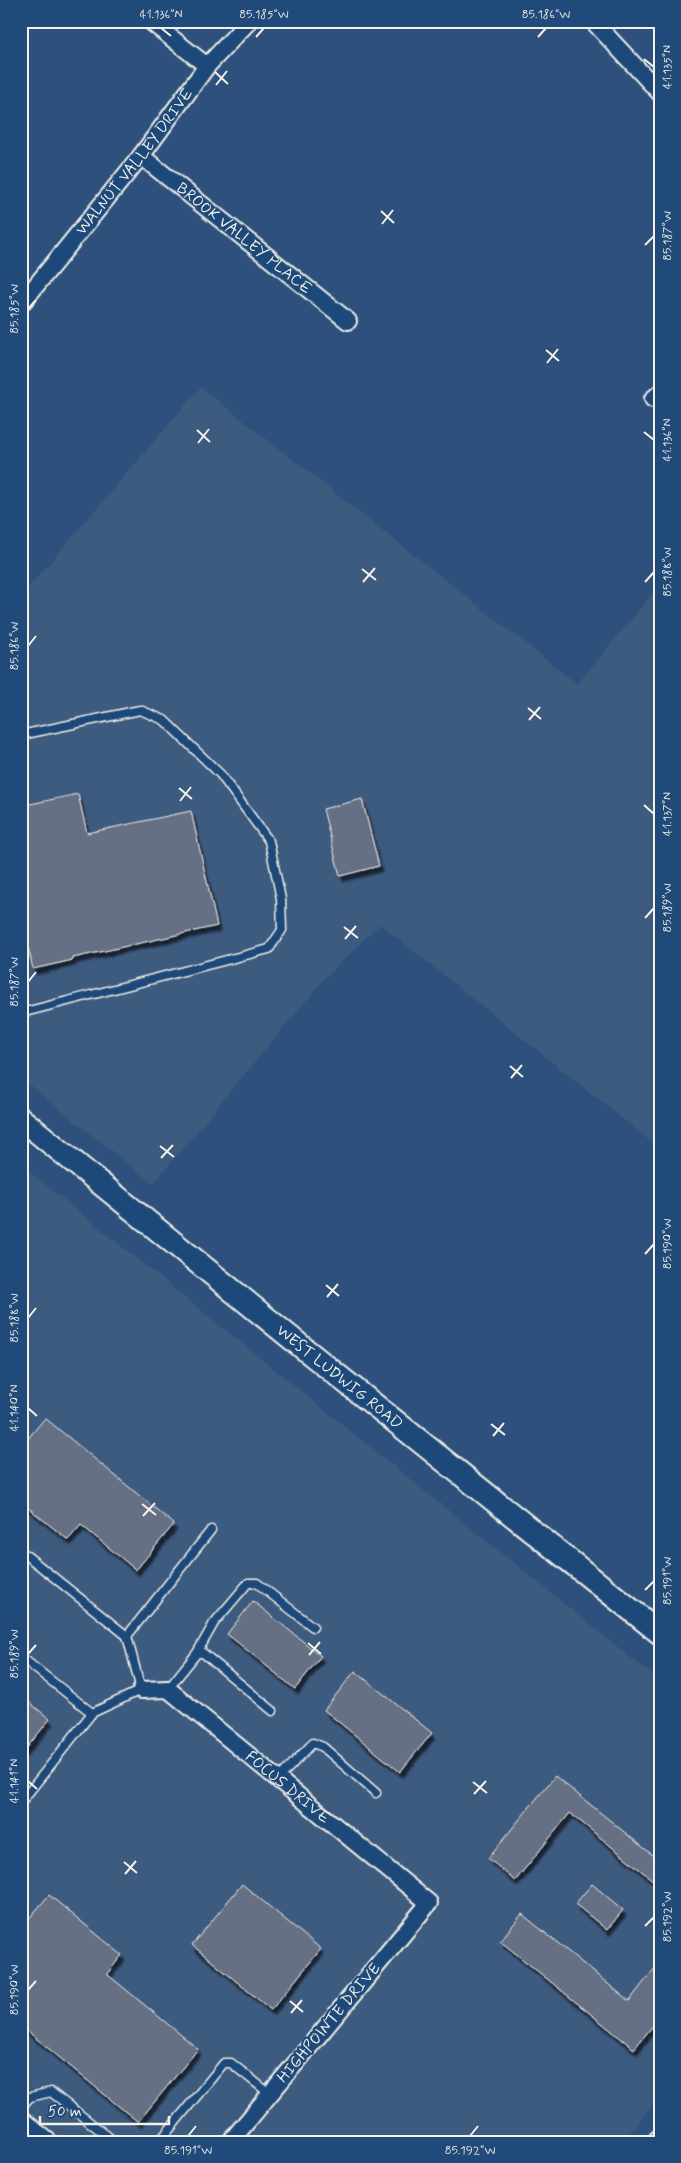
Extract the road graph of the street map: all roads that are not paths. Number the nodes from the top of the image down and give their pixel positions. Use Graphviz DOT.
graph roads {
  1 [pos="150,21"];
  2 [pos="249,21"];
  3 [pos="593,21"];
  4 [pos="207,66"];
  5 [pos="660,93"];
  6 [pos="141,156"];
  7 [pos="21,304"];
  8 [pos="348,321"];
  9 [pos="21,735"];
  10 [pos="21,1013"];
  11 [pos="21,1119"];
  12 [pos="211,1530"];
  13 [pos="21,1551"];
  14 [pos="313,1627"];
  15 [pos="660,1633"];
  16 [pos="127,1636"];
  17 [pos="197,1653"];
  18 [pos="21,1657"];
  19 [pos="168,1689"];
  20 [pos="141,1690"];
  21 [pos="274,1711"];
  22 [pos="92,1713"];
  23 [pos="278,1779"];
  24 [pos="376,1793"];
  25 [pos="21,1802"];
  26 [pos="429,1903"];
  27 [pos="270,2094"];
  28 [pos="21,2107"];
  29 [pos="21,2119"];
  30 [pos="49,2142"];
  31 [pos="115,2142"];
  32 [pos="159,2142"];
  33 [pos="230,2142"];
  1 -- 4 [label="street"];
  2 -- 4 [label="street, WALNUT VALLEY DRIVE"];
  3 -- 5 [label="street"];
  4 -- 6 [label="street, WALNUT VALLEY DRIVE"];
  6 -- 7 [label="street, WALNUT VALLEY DRIVE"];
  6 -- 8 [label="street, BROOK VALLEY PLACE"];
  9 -- 10 [label="lane"];
  11 -- 15 [label="main road, WEST LUDWIG ROAD"];
  12 -- 16 [label="lane"];
  13 -- 16 [label="lane"];
  14 -- 17 [label="lane"];
  16 -- 20 [label="lane"];
  17 -- 19 [label="lane"];
  17 -- 21 [label="lane"];
  18 -- 22 [label="lane"];
  19 -- 20 [label="street"];
  19 -- 23 [label="street, FOCUS DRIVE"];
  20 -- 22 [label="lane"];
  22 -- 25 [label="lane"];
  23 -- 24 [label="lane"];
  23 -- 26 [label="street, FOCUS DRIVE"];
  26 -- 27 [label="street, HIGHPOINTE DRIVE"];
  27 -- 32 [label="lane"];
  27 -- 33 [label="street, HIGHPOINTE DRIVE"];
  28 -- 31 [label="lane"];
  29 -- 30 [label="street"];
}
